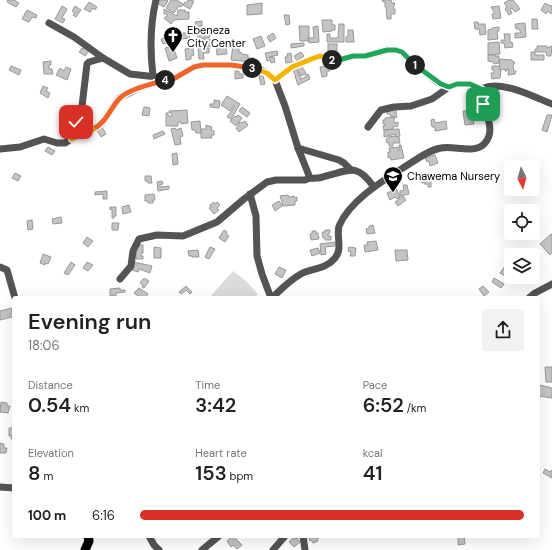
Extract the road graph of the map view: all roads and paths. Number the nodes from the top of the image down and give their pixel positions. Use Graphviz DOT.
graph roads {
  1 [pos="156,0"];
  2 [pos="49,23"];
  3 [pos="103,58"];
  4 [pos="153,76"];
  5 [pos="168,79"];
  6 [pos="275,80"];
  7 [pos="449,87"];
  8 [pos="483,90"];
  9 [pos="552,104"];
  10 [pos="368,126"];
  11 [pos="72,139"];
  12 [pos="298,148"];
  13 [pos="0,149"];
  14 [pos="350,169"];
  15 [pos="310,178"];
  16 [pos="373,186"];
  17 [pos="250,194"];
  18 [pos="0,267"];
  19 [pos="120,279"];
  20 [pos="552,284"];
  21 [pos="14,296"];
  22 [pos="271,296"];
  23 [pos="274,296"];
  24 [pos="531,296"];
  25 [pos="0,487"];
  26 [pos="12,488"];
  27 [pos="90,538"];
  28 [pos="150,538"];
  29 [pos="217,538"];
  30 [pos="283,538"];
  31 [pos="303,538"];
  32 [pos="85,550"];
  33 [pos="159,550"];
  34 [pos="202,550"];
  35 [pos="273,550"];
  36 [pos="305,550"];
  1 -- 4 [label="street"];
  2 -- 3 [label="street"];
  3 -- 4 [label="street"];
  3 -- 11 [label="street"];
  4 -- 5 [label="street"];
  5 -- 6 [label="street"];
  5 -- 11 [label="street"];
  6 -- 7 [label="street"];
  6 -- 12 [label="street"];
  7 -- 8 [label="street"];
  7 -- 10 [label="street"];
  8 -- 9 [label="street"];
  8 -- 16 [label="street"];
  11 -- 13 [label="street"];
  12 -- 14 [label="street"];
  12 -- 15 [label="street"];
  14 -- 15 [label="street"];
  14 -- 16 [label="street"];
  15 -- 17 [label="street"];
  16 -- 23 [label="street"];
  17 -- 19 [label="street"];
  17 -- 22 [label="street"];
  18 -- 21 [label="street"];
  20 -- 24 [label="street"];
  25 -- 26 [label="street"];
  27 -- 32 [label="main road"];
  28 -- 33 [label="street"];
  29 -- 34 [label="street"];
  30 -- 35 [label="street"];
  31 -- 36 [label="street"];
}
